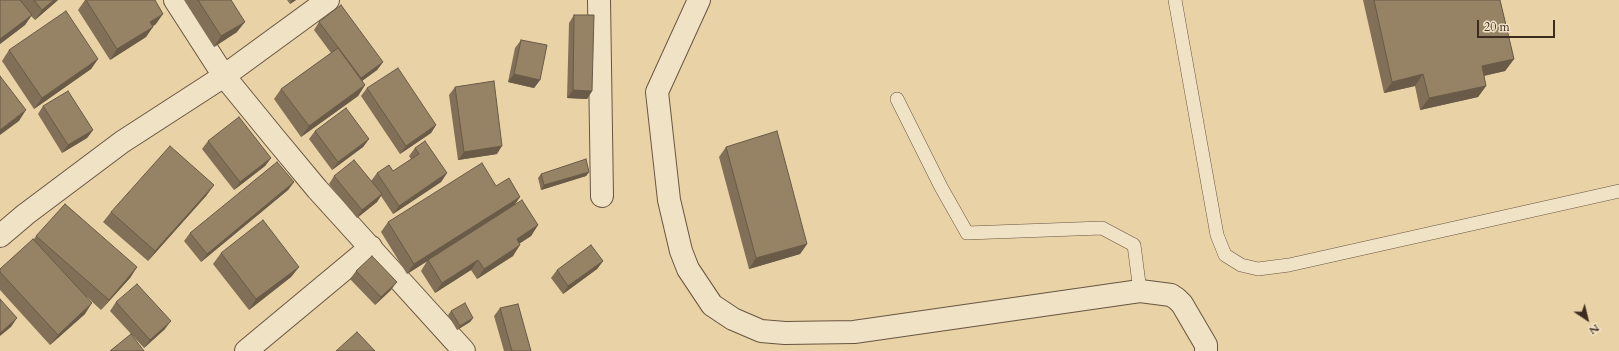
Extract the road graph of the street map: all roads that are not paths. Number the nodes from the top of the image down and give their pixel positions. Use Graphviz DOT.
graph roads {
  1 [pos="175,0"];
  2 [pos="328,0"];
  3 [pos="599,0"];
  4 [pos="699,0"];
  5 [pos="1175,0"];
  6 [pos="224,76"];
  7 [pos="897,99"];
  8 [pos="1619,191"];
  9 [pos="602,196"];
  10 [pos="0,236"];
  11 [pos="371,247"];
  12 [pos="1140,291"];
  13 [pos="246,351"];
  14 [pos="464,351"];
  15 [pos="1206,351"];
  1 -- 6 [label="street"];
  2 -- 6 [label="street"];
  3 -- 9 [label="street"];
  4 -- 12 [label="street"];
  5 -- 8 [label="lane"];
  6 -- 10 [label="street"];
  6 -- 11 [label="street"];
  7 -- 12 [label="lane"];
  11 -- 13 [label="street"];
  11 -- 14 [label="street"];
  12 -- 15 [label="street"];
}
